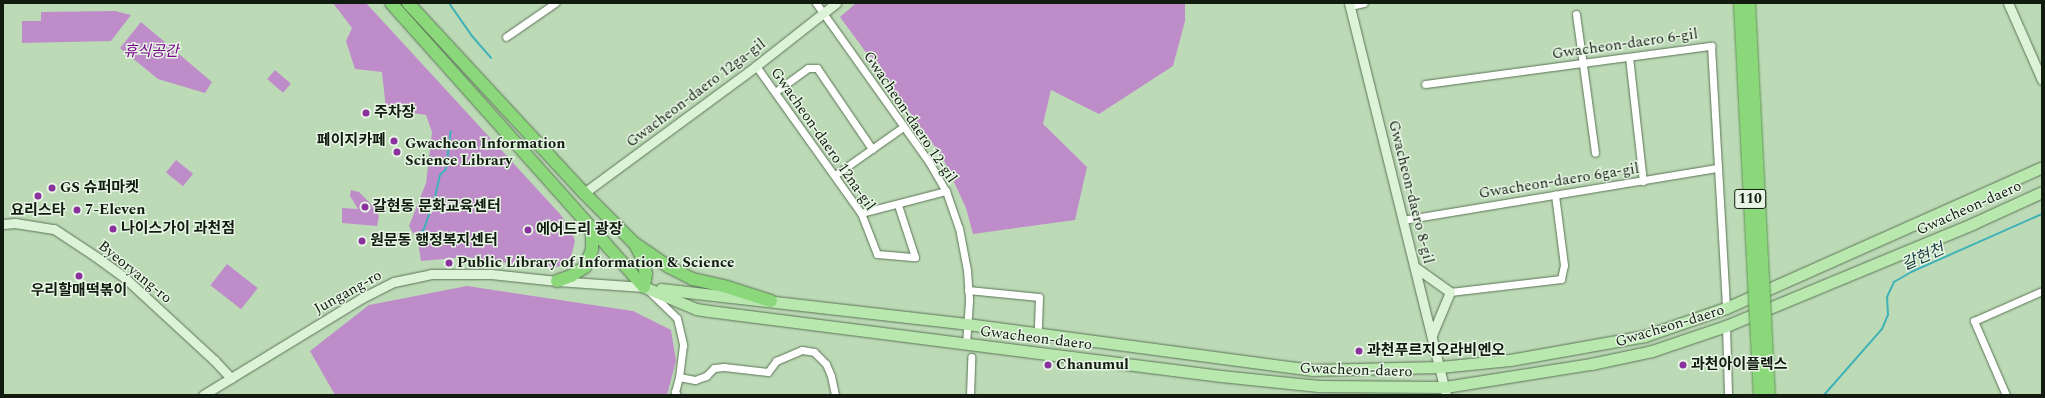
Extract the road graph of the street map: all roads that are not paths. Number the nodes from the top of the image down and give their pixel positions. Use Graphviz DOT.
graph roads {
  1 [pos="391,3"];
  2 [pos="408,3"];
  3 [pos="555,3"];
  4 [pos="816,3"];
  5 [pos="836,3"];
  6 [pos="1364,3"];
  7 [pos="1740,3"];
  8 [pos="1749,3"];
  9 [pos="2008,3"];
  10 [pos="1350,4"];
  11 [pos="824,13"];
  12 [pos="1576,14"];
  13 [pos="506,37"];
  14 [pos="1629,57"];
  15 [pos="1583,63"];
  16 [pos="756,66"];
  17 [pos="2042,80"];
  18 [pos="1425,84"];
  19 [pos="775,92"];
  20 [pos="903,127"];
  21 [pos="872,149"];
  22 [pos="1595,153"];
  23 [pos="2042,167"];
  24 [pos="1718,168"];
  25 [pos="835,175"];
  26 [pos="1642,180"];
  27 [pos="946,191"];
  28 [pos="2042,192"];
  29 [pos="584,193"];
  30 [pos="1555,195"];
  31 [pos="898,205"];
  32 [pos="861,213"];
  33 [pos="1404,220"];
  34 [pos="585,221"];
  35 [pos="3,224"];
  36 [pos="634,243"];
  37 [pos="1415,267"];
  38 [pos="557,281"];
  39 [pos="644,287"];
  40 [pos="968,290"];
  41 [pos="2042,290"];
  42 [pos="1450,292"];
  43 [pos="716,297"];
  44 [pos="771,301"];
  45 [pos="1726,308"];
  46 [pos="708,311"];
  47 [pos="967,324"];
  48 [pos="1726,326"];
  49 [pos="1038,334"];
  50 [pos="1432,335"];
  51 [pos="966,344"];
  52 [pos="971,357"];
  53 [pos="1440,367"];
  54 [pos="679,377"];
  55 [pos="231,378"];
  56 [pos="1446,391"];
  57 [pos="203,395"];
  58 [pos="677,395"];
  59 [pos="835,395"];
  60 [pos="970,395"];
  61 [pos="1728,395"];
  62 [pos="1760,395"];
  63 [pos="1769,395"];
  64 [pos="2006,395"];
  1 -- 34 [label="highway"];
  2 -- 29 [label="highway"];
  3 -- 13 [label="street"];
  4 -- 11 [label="street, Gwacheon-daero 12-gil"];
  5 -- 11 [label="street, Gwacheon-daero 12ga-gil"];
  6 -- 10 [label="street"];
  7 -- 62 [label="highway, 110, bridge"];
  8 -- 63 [label="highway, 110, bridge"];
  9 -- 17 [label="street"];
  10 -- 33 [label="street, Gwacheon-daero 8-gil"];
  11 -- 16 [label="street, Gwacheon-daero 12ga-gil"];
  11 -- 20 [label="street, Gwacheon-daero 12-gil"];
  12 -- 15 [label="street"];
  14 -- 15 [label="street, Gwacheon-daero 6-gil"];
  14 -- 24 [label="street, Gwacheon-daero 6-gil"];
  14 -- 26 [label="street"];
  15 -- 18 [label="street, Gwacheon-daero 6-gil"];
  15 -- 22 [label="street"];
  16 -- 19 [label="street, Gwacheon-daero 12na-gil"];
  16 -- 29 [label="street, Gwacheon-daero 12ga-gil"];
  19 -- 21 [label="street"];
  19 -- 25 [label="street, Gwacheon-daero 12na-gil"];
  20 -- 21 [label="street"];
  20 -- 27 [label="street, Gwacheon-daero 12-gil"];
  21 -- 25 [label="street"];
  23 -- 45 [label="main road, Gwacheon-daero"];
  24 -- 26 [label="street, Gwacheon-daero 6ga-gil"];
  24 -- 45 [label="street, Gwacheon-daero 6-gil"];
  25 -- 32 [label="street, Gwacheon-daero 12na-gil"];
  26 -- 30 [label="street, Gwacheon-daero 6ga-gil"];
  27 -- 31 [label="street"];
  27 -- 40 [label="street, Gwacheon-daero 12-gil"];
  28 -- 48 [label="main road, Gwacheon-daero"];
  29 -- 36 [label="highway"];
  30 -- 33 [label="street, Gwacheon-daero 6ga-gil"];
  30 -- 42 [label="street"];
  31 -- 32 [label="street"];
  31 -- 32 [label="street, Gwacheon-daero 12na-gil"];
  33 -- 37 [label="street, Gwacheon-daero 8-gil"];
  34 -- 38 [label="highway"];
  34 -- 39 [label="highway"];
  35 -- 55 [label="street, Byeoryang-ro"];
  36 -- 39 [label="highway"];
  36 -- 44 [label="highway"];
  37 -- 42 [label="street"];
  37 -- 50 [label="street, Gwacheon-daero 8-gil"];
  38 -- 39 [label="street, Jungang-ro"];
  38 -- 55 [label="street, Jungang-ro"];
  39 -- 43 [label="main road, Gwacheon-daero"];
  39 -- 46 [label="main road, Gwacheon-daero"];
  39 -- 54 [label="street"];
  40 -- 47 [label="street, Gwacheon-daero 12-gil"];
  40 -- 49 [label="street"];
  41 -- 64 [label="street"];
  42 -- 50 [label="street"];
  43 -- 44 [label="main road, Gwacheon-daero"];
  43 -- 46 [label="main road"];
  44 -- 47 [label="main road, Gwacheon-daero"];
  45 -- 53 [label="main road, Gwacheon-daero"];
  46 -- 51 [label="main road, Gwacheon-daero"];
  47 -- 49 [label="main road, Gwacheon-daero"];
  47 -- 51 [label="street, Gwacheon-daero 12-gil"];
  48 -- 56 [label="main road, Gwacheon-daero"];
  48 -- 61 [label="street"];
  49 -- 53 [label="main road, Gwacheon-daero"];
  50 -- 53 [label="street, Gwacheon-daero 8-gil"];
  51 -- 56 [label="main road, Gwacheon-daero"];
  52 -- 60 [label="street"];
  53 -- 56 [label="street, Gwacheon-daero 8-gil"];
  54 -- 58 [label="street"];
  54 -- 59 [label="street"];
  55 -- 57 [label="street, Jungang-ro"];
}
